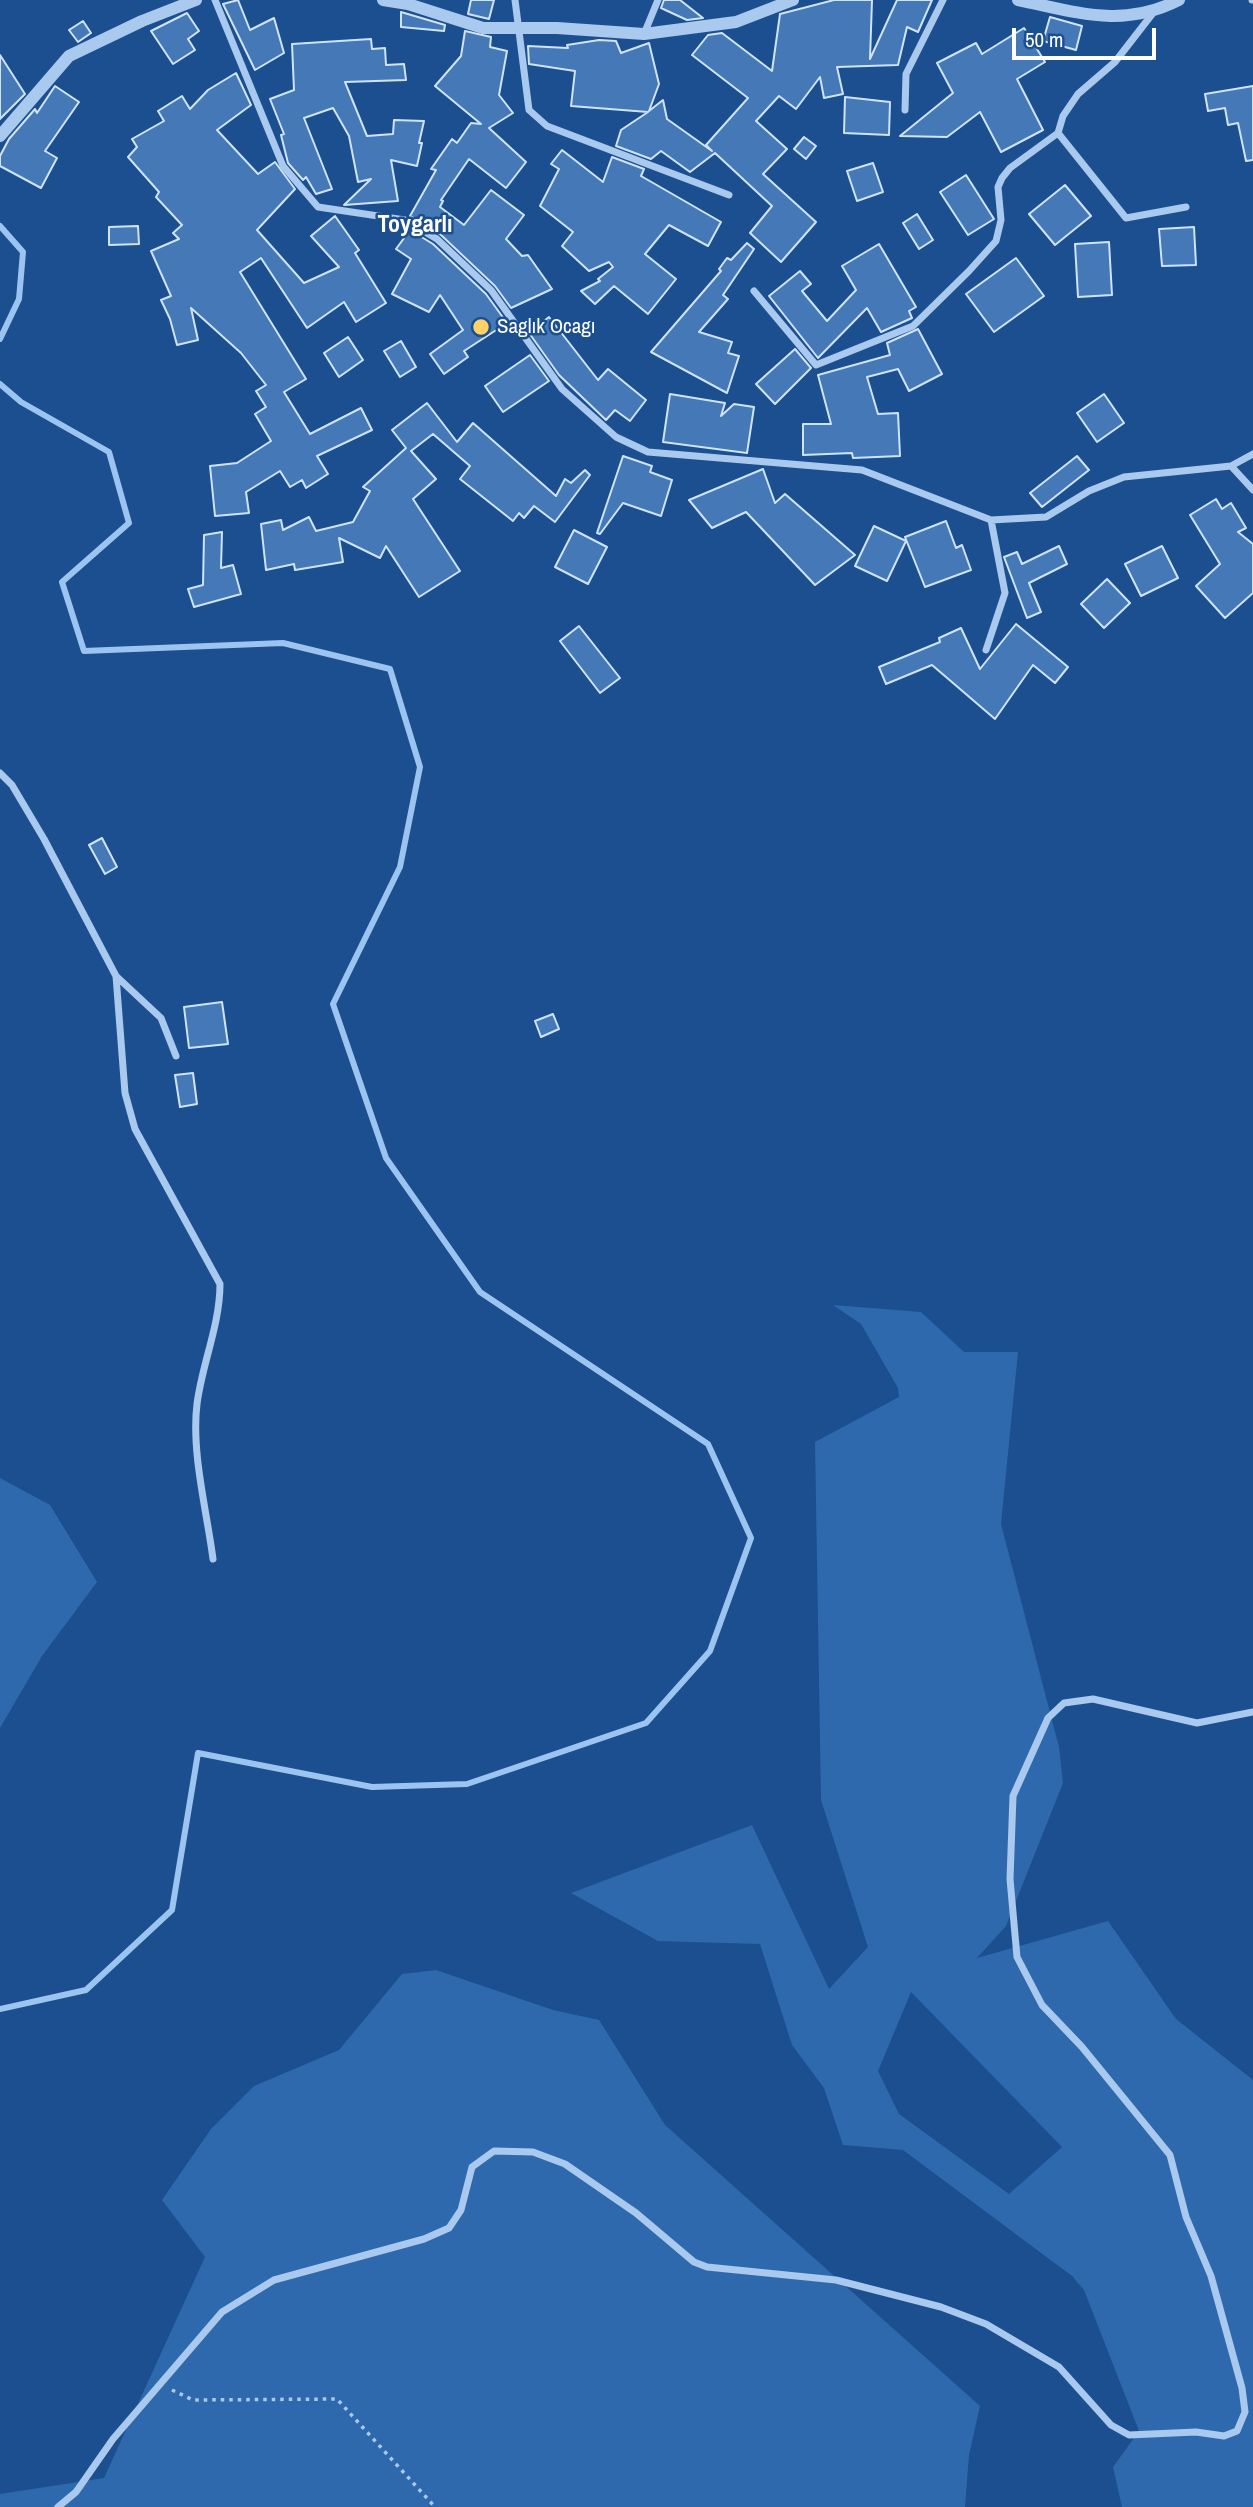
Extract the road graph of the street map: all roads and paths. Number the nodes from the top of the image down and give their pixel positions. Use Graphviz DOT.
graph roads {
  1 [pos="196,0"];
  2 [pos="215,0"];
  3 [pos="383,0"];
  4 [pos="515,0"];
  5 [pos="658,0"];
  6 [pos="793,0"];
  7 [pos="943,0"];
  8 [pos="1018,0"];
  9 [pos="1179,0"];
  10 [pos="1153,13"];
  11 [pos="519,28"];
  12 [pos="644,34"];
  13 [pos="905,110"];
  14 [pos="1058,133"];
  15 [pos="0,136"];
  16 [pos="729,195"];
  17 [pos="1186,207"];
  18 [pos="754,291"];
  19 [pos="1253,454"];
  20 [pos="1231,466"];
  21 [pos="1253,490"];
  22 [pos="991,520"];
  23 [pos="986,650"];
  24 [pos="0,773"];
  25 [pos="116,976"];
  26 [pos="176,1056"];
  27 [pos="213,1559"];
  28 [pos="1253,1712"];
  29 [pos="160,2385"];
  30 [pos="58,2507"];
  31 [pos="435,2507"];
  1 -- 15 [label="street"];
  2 -- 22 [label="street"];
  3 -- 11 [label="street"];
  4 -- 11 [label="street"];
  5 -- 12 [label="street"];
  6 -- 12 [label="street"];
  7 -- 13 [label="street"];
  8 -- 10 [label="street"];
  9 -- 10 [label="street"];
  10 -- 14 [label="street"];
  11 -- 12 [label="street"];
  11 -- 16 [label="street"];
  14 -- 17 [label="street"];
  14 -- 18 [label="street"];
  19 -- 20 [label="street"];
  20 -- 21 [label="street"];
  20 -- 22 [label="street"];
  22 -- 23 [label="street"];
  24 -- 25 [label="street"];
  25 -- 26 [label="street"];
  25 -- 27 [label="street"];
  28 -- 29 [label="street"];
  29 -- 30 [label="street"];
  29 -- 31 [label="path"];
}
